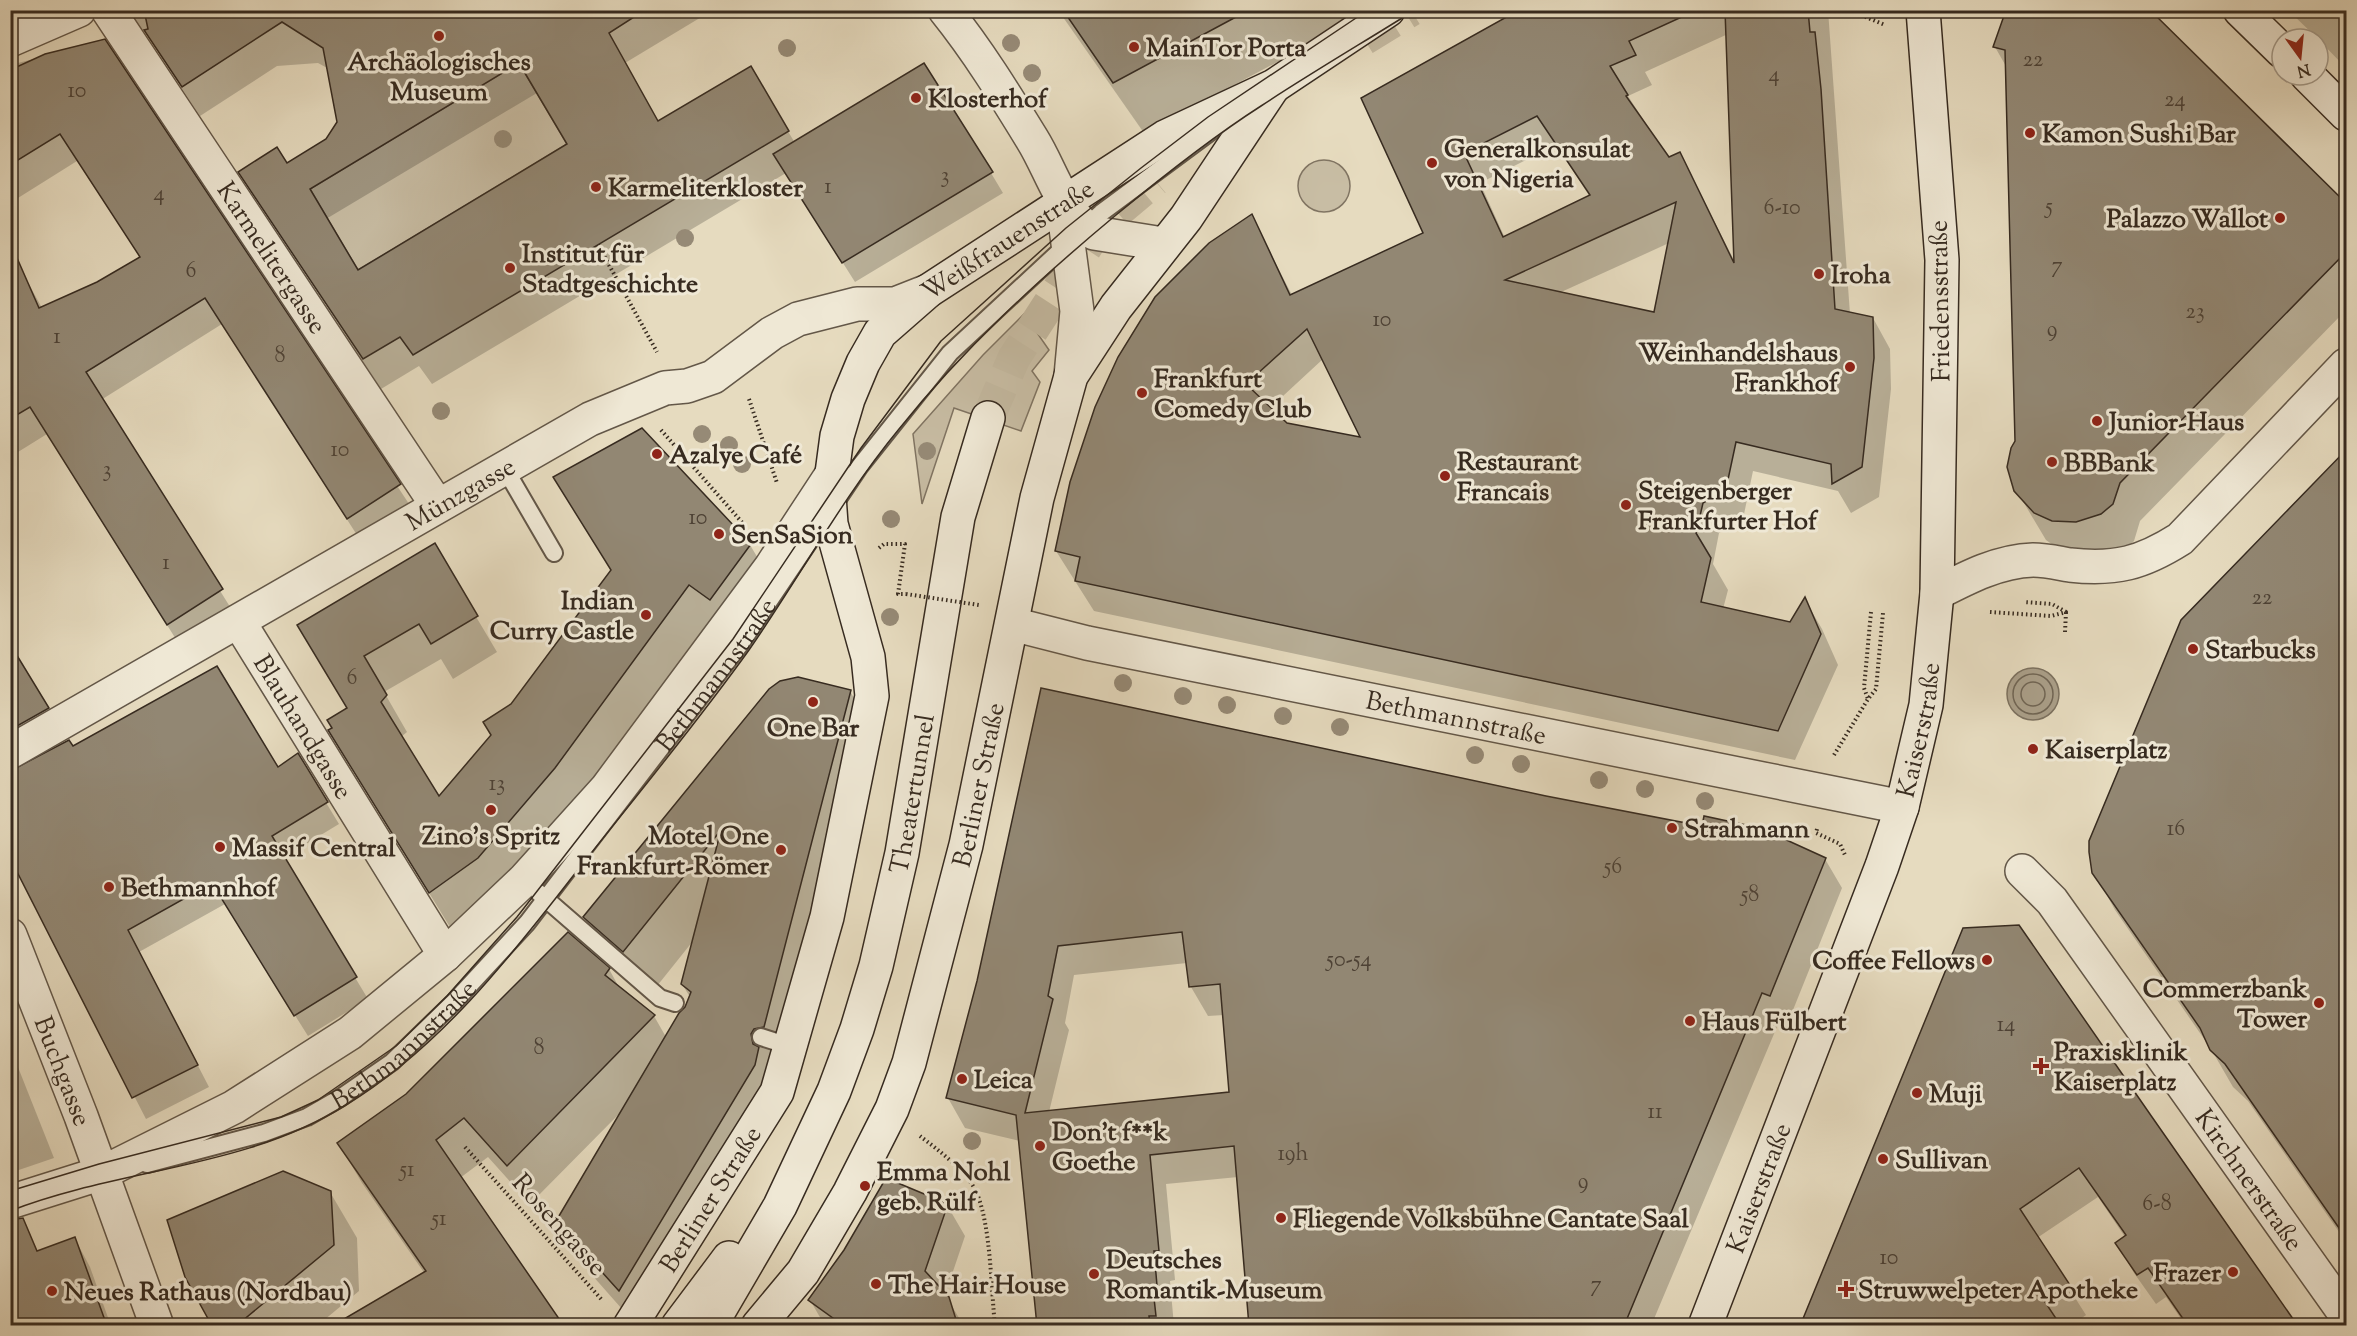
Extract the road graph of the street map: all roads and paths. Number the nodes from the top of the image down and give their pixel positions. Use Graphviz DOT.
graph roads {
  1 [pos="79,10"];
  2 [pos="108,10"];
  3 [pos="945,10"];
  4 [pos="1388,10"];
  5 [pos="1923,10"];
  6 [pos="2240,10"];
  7 [pos="1861,12"];
  8 [pos="1886,25"];
  9 [pos="2270,39"];
  10 [pos="10,40"];
  11 [pos="1274,86"];
  12 [pos="2319,87"];
  13 [pos="2346,114"];
  14 [pos="1073,224"];
  15 [pos="1163,244"];
  16 [pos="598,245"];
  17 [pos="928,291"];
  18 [pos="652,344"];
  19 [pos="2346,365"];
  20 [pos="1071,376"];
  21 [pos="746,388"];
  22 [pos="988,418"];
  23 [pos="658,427"];
  24 [pos="504,467"];
  25 [pos="832,474"];
  26 [pos="777,483"];
  27 [pos="437,505"];
  28 [pos="829,510"];
  29 [pos="747,528"];
  30 [pos="876,550"];
  31 [pos="554,553"];
  32 [pos="1938,593"];
  33 [pos="2052,604"];
  34 [pos="979,605"];
  35 [pos="1986,611"];
  36 [pos="1871,612"];
  37 [pos="2066,612"];
  38 [pos="1882,613"];
  39 [pos="239,622"];
  40 [pos="1012,624"];
  41 [pos="2065,632"];
  42 [pos="1868,699"];
  43 [pos="10,752"];
  44 [pos="1831,760"];
  45 [pos="1902,807"];
  46 [pos="1816,833"];
  47 [pos="1845,855"];
  48 [pos="2022,871"];
  49 [pos="535,889"];
  50 [pos="10,935"];
  51 [pos="445,954"];
  52 [pos="675,1003"];
  53 [pos="892,1109"];
  54 [pos="465,1147"];
  55 [pos="801,1160"];
  56 [pos="102,1173"];
  57 [pos="10,1202"];
  58 [pos="606,1304"];
  59 [pos="2346,1316"];
  60 [pos="157,1326"];
  61 [pos="630,1326"];
  62 [pos="678,1326"];
  63 [pos="710,1326"];
  64 [pos="758,1326"];
  65 [pos="995,1326"];
  66 [pos="1705,1326"];
  1 -- 10 [label="street"];
  2 -- 27 [label="street, Karmelitergasse"];
  3 -- 14 [label="street, Berliner Straße"];
  4 -- 11 [label="street, Weißfrauenstraße"];
  5 -- 32 [label="street, Friedensstraße"];
  6 -- 9 [label="street"];
  7 -- 8 [label="path"];
  11 -- 14 [label="street, Weißfrauenstraße"];
  11 -- 15 [label="street, Weißfrauenstraße"];
  12 -- 13 [label="street"];
  14 -- 15 [label="street"];
  14 -- 17 [label="street, Weißfrauenstraße"];
  14 -- 20 [label="street, Berliner Straße"];
  14 -- 28 [label="lane, Bethmannstraße"];
  15 -- 20 [label="street, Weißfrauenstraße"];
  16 -- 18 [label="path"];
  17 -- 24 [label="street, Münzgasse"];
  17 -- 25 [label="street, Weißfrauenstraße"];
  19 -- 32 [label="street"];
  20 -- 40 [label="street, Berliner Straße"];
  21 -- 26 [label="path"];
  22 -- 55 [label="street, Theatertunnel"];
  23 -- 29 [label="path"];
  24 -- 27 [label="street, Münzgasse"];
  24 -- 31 [label="lane"];
  25 -- 28 [label="street, Berliner Straße"];
  25 -- 49 [label="street, Bethmannstraße"];
  27 -- 39 [label="street, Münzgasse"];
  28 -- 49 [label="lane, Bethmannstraße"];
  28 -- 61 [label="street, Berliner Straße"];
  30 -- 34 [label="path, bridge"];
  32 -- 45 [label="street, Kaiserstraße"];
  33 -- 37 [label="path"];
  35 -- 37 [label="path"];
  36 -- 42 [label="path"];
  37 -- 41 [label="path"];
  38 -- 42 [label="path"];
  39 -- 43 [label="street, Münzgasse"];
  39 -- 51 [label="street, Blauhandgasse"];
  40 -- 45 [label="street, Bethmannstraße"];
  40 -- 53 [label="street, Berliner Straße"];
  42 -- 44 [label="path"];
  45 -- 66 [label="street, Kaiserstraße"];
  46 -- 47 [label="path"];
  48 -- 59 [label="street, Kirchnerstraße"];
  49 -- 51 [label="street, Bethmannstraße"];
  49 -- 52 [label="lane"];
  49 -- 56 [label="lane, Bethmannstraße"];
  50 -- 56 [label="street, Buchgasse"];
  51 -- 56 [label="street, Bethmannstraße"];
  53 -- 64 [label="street, Berliner Straße"];
  53 -- 65 [label="path"];
  54 -- 58 [label="path, Rosengasse"];
  55 -- 62 [label="street, Theatertunnel"];
  55 -- 63 [label="street, Theatertunnel"];
  56 -- 57 [label="street, Bethmannstraße"];
  56 -- 60 [label="street, Buchgasse"];
}
